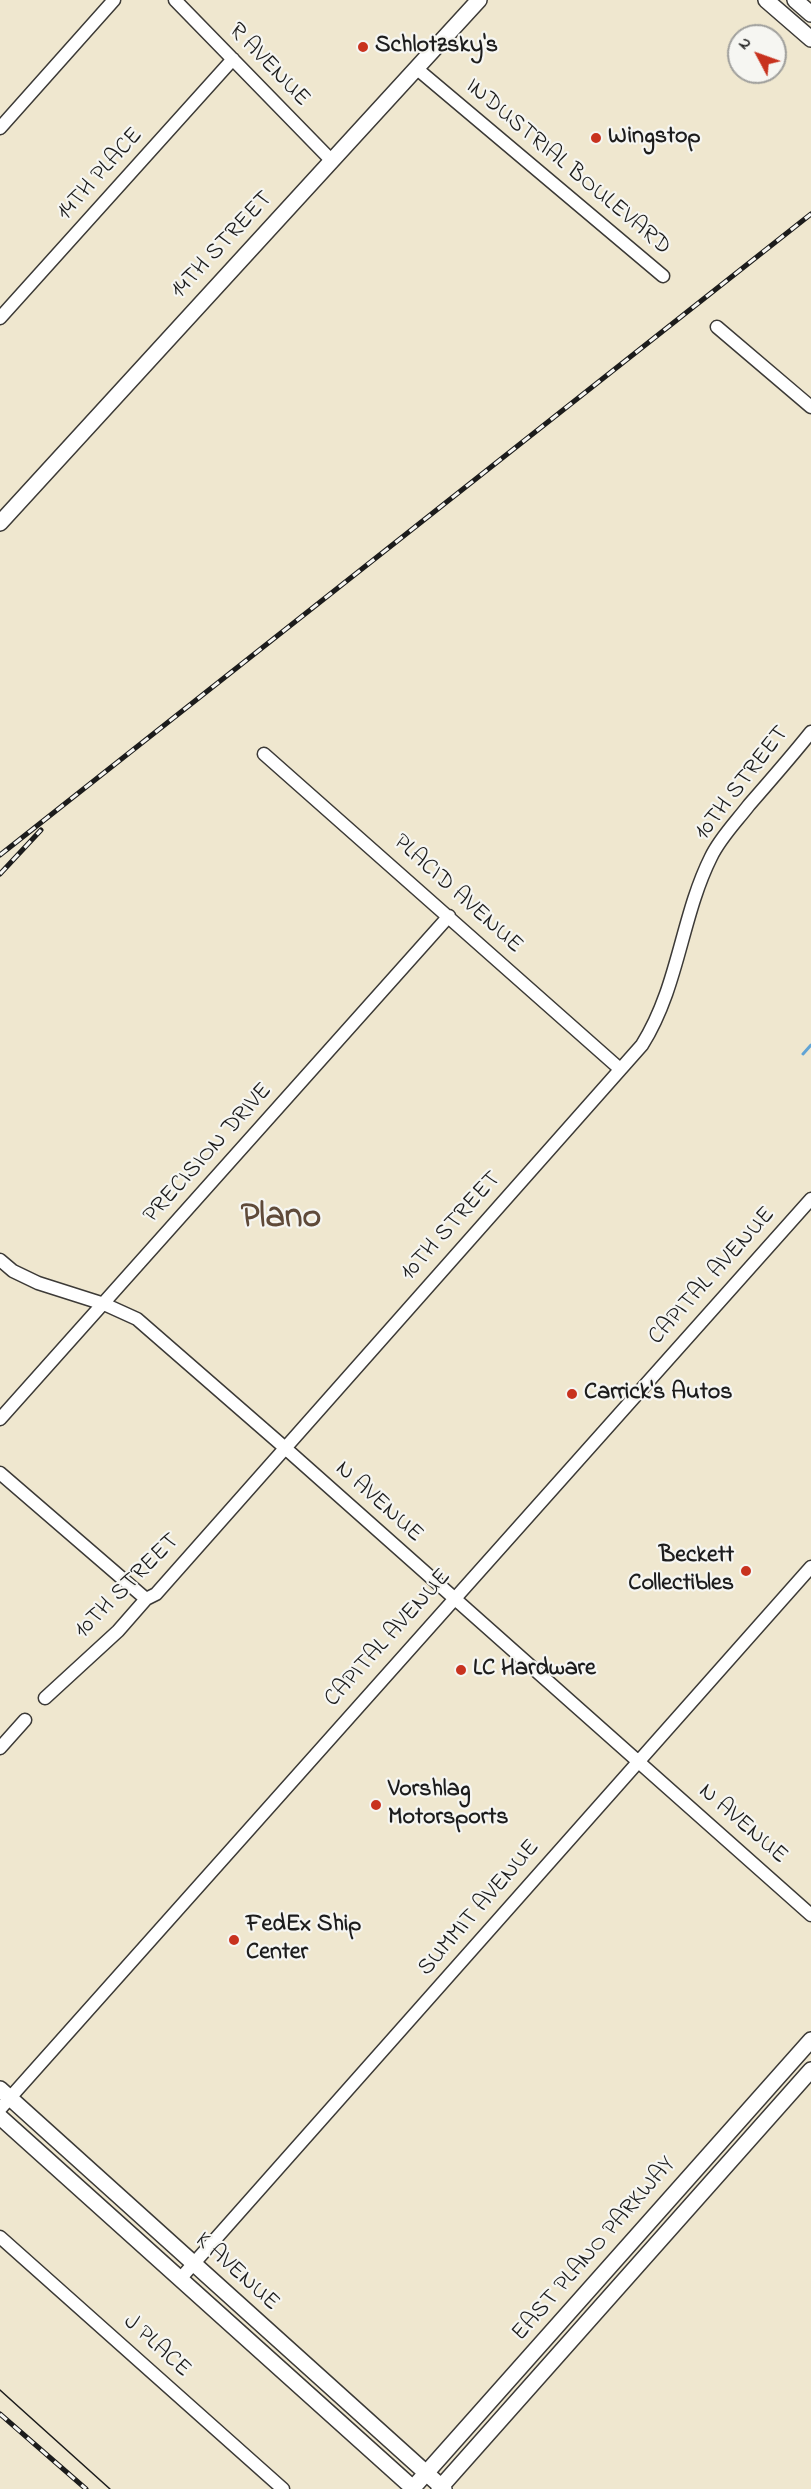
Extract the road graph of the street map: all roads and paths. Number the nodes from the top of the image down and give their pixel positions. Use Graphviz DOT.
graph roads {
  1 [pos="114,0"];
  2 [pos="175,0"];
  3 [pos="479,0"];
  4 [pos="766,0"];
  5 [pos="794,0"];
  6 [pos="782,14"];
  7 [pos="811,14"];
  8 [pos="811,39"];
  9 [pos="233,59"];
  10 [pos="416,68"];
  11 [pos="0,128"];
  12 [pos="332,161"];
  13 [pos="663,276"];
  14 [pos="0,318"];
  15 [pos="717,327"];
  16 [pos="811,407"];
  17 [pos="0,523"];
  18 [pos="811,732"];
  19 [pos="264,754"];
  20 [pos="449,916"];
  21 [pos="620,1069"];
  22 [pos="811,1199"];
  23 [pos="0,1260"];
  24 [pos="104,1304"];
  25 [pos="0,1419"];
  26 [pos="284,1447"];
  27 [pos="0,1473"];
  28 [pos="811,1567"];
  29 [pos="454,1598"];
  30 [pos="146,1599"];
  31 [pos="45,1698"];
  32 [pos="25,1720"];
  33 [pos="0,1748"];
  34 [pos="638,1762"];
  35 [pos="811,1915"];
  36 [pos="811,2040"];
  37 [pos="811,2070"];
  38 [pos="768,2088"];
  39 [pos="3,2099"];
  40 [pos="783,2102"];
  41 [pos="0,2117"];
  42 [pos="656,2214"];
  43 [pos="671,2227"];
  44 [pos="0,2237"];
  45 [pos="193,2265"];
  46 [pos="180,2278"];
  47 [pos="586,2293"];
  48 [pos="608,2297"];
  49 [pos="303,2364"];
  50 [pos="523,2365"];
  51 [pos="290,2379"];
  52 [pos="531,2385"];
  53 [pos="426,2473"];
  54 [pos="442,2488"];
  55 [pos="283,2489"];
  56 [pos="413,2489"];
  1 -- 11 [label="street"];
  2 -- 9 [label="street, R AVENUE"];
  3 -- 10 [label="main road, 14TH STREET"];
  4 -- 6 [label="main road"];
  5 -- 6 [label="main road"];
  5 -- 7 [label="main road"];
  6 -- 8 [label="main road"];
  9 -- 12 [label="street, R AVENUE"];
  9 -- 14 [label="street, 14TH PLACE"];
  10 -- 12 [label="main road, 14TH STREET"];
  10 -- 13 [label="street, INDUSTRIAL BOULEVARD"];
  12 -- 17 [label="main road, 14TH STREET"];
  15 -- 16 [label="street"];
  18 -- 21 [label="street, 10TH STREET"];
  19 -- 20 [label="street, PLACID AVENUE"];
  20 -- 21 [label="street, PLACID AVENUE"];
  20 -- 24 [label="street, PRECISION DRIVE"];
  21 -- 26 [label="street, 10TH STREET"];
  22 -- 29 [label="street, CAPITAL AVENUE"];
  23 -- 24 [label="street, N AVENUE"];
  24 -- 25 [label="street, PRECISION DRIVE"];
  24 -- 26 [label="street, N AVENUE"];
  26 -- 29 [label="street, N AVENUE"];
  26 -- 30 [label="street, 10TH STREET"];
  27 -- 30 [label="street"];
  28 -- 34 [label="street, SUMMIT AVENUE"];
  29 -- 34 [label="street, N AVENUE"];
  29 -- 39 [label="street, CAPITAL AVENUE"];
  30 -- 31 [label="street, 10TH STREET"];
  32 -- 33 [label="street"];
  34 -- 35 [label="street, N AVENUE"];
  34 -- 45 [label="street, SUMMIT AVENUE"];
  36 -- 38 [label="main road, EAST PLANO PARKWAY"];
  37 -- 40 [label="main road, EAST PLANO PARKWAY"];
  38 -- 40 [label="main road"];
  38 -- 42 [label="main road, EAST PLANO PARKWAY"];
  39 -- 45 [label="main road, K AVENUE"];
  40 -- 43 [label="main road, EAST PLANO PARKWAY"];
  41 -- 46 [label="main road, K AVENUE"];
  42 -- 43 [label="main road"];
  42 -- 47 [label="main road, EAST PLANO PARKWAY"];
  43 -- 48 [label="main road, EAST PLANO PARKWAY"];
  44 -- 55 [label="street, J PLACE"];
  45 -- 46 [label="street, SUMMIT AVENUE"];
  45 -- 49 [label="main road, K AVENUE"];
  46 -- 51 [label="main road, K AVENUE"];
  47 -- 48 [label="main road"];
  47 -- 50 [label="main road, EAST PLANO PARKWAY"];
  48 -- 52 [label="main road, EAST PLANO PARKWAY"];
  49 -- 51 [label="main road"];
  49 -- 53 [label="main road, K AVENUE"];
  50 -- 52 [label="main road"];
  50 -- 53 [label="main road, EAST PLANO PARKWAY"];
  51 -- 56 [label="main road, K AVENUE"];
  52 -- 54 [label="main road, EAST PLANO PARKWAY"];
  53 -- 54 [label="main road, K AVENUE"];
  53 -- 56 [label="main road, EAST PLANO PARKWAY"];
}
